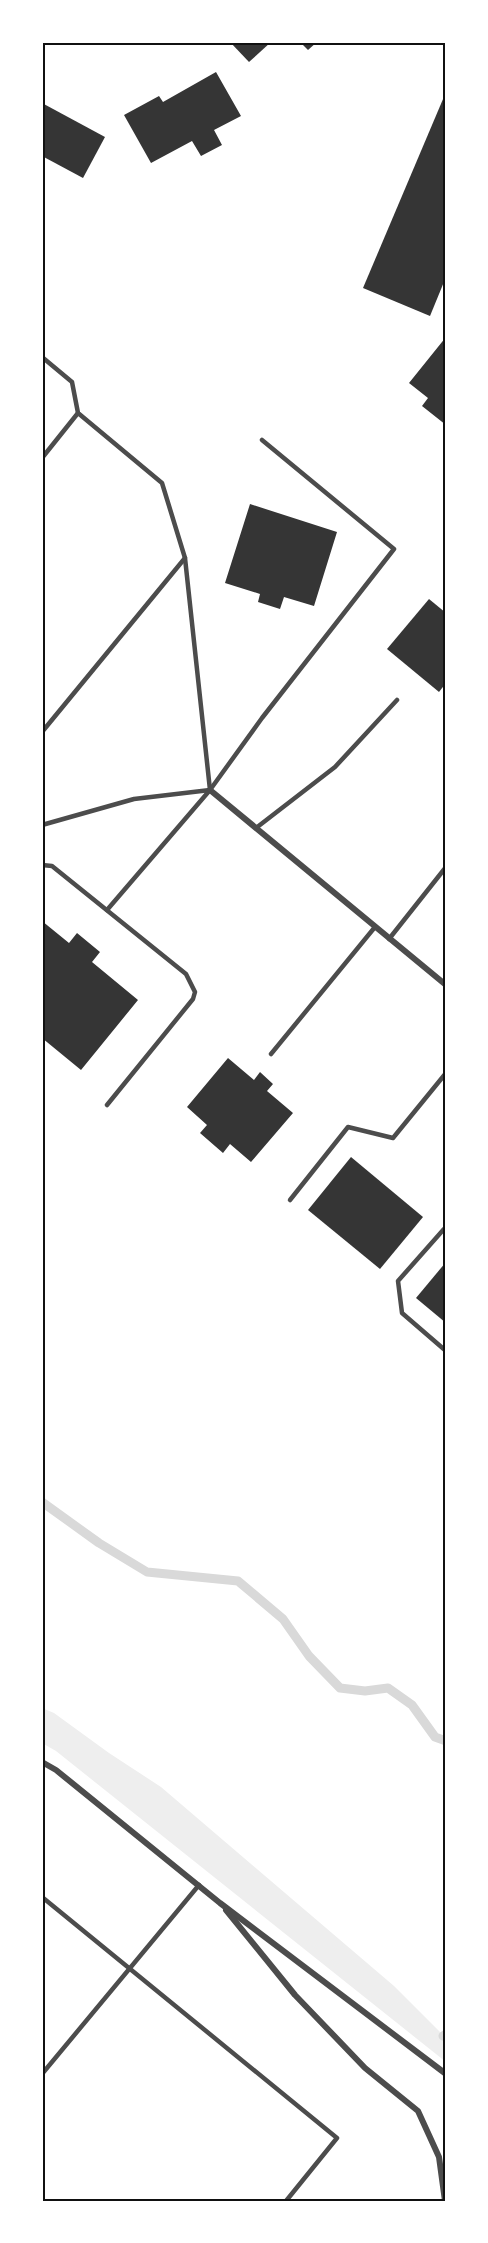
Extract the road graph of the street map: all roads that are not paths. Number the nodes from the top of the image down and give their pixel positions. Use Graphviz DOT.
graph roads {
  1 [pos="42,357"];
  2 [pos="78,413"];
  3 [pos="262,440"];
  4 [pos="42,458"];
  5 [pos="185,558"];
  6 [pos="397,700"];
  7 [pos="42,732"];
  8 [pos="210,790"];
  9 [pos="42,825"];
  10 [pos="256,828"];
  11 [pos="42,865"];
  12 [pos="446,867"];
  13 [pos="107,910"];
  14 [pos="375,927"];
  15 [pos="389,939"];
  16 [pos="446,985"];
  17 [pos="271,1054"];
  18 [pos="446,1072"];
  19 [pos="107,1105"];
  20 [pos="290,1200"];
  21 [pos="446,1229"];
  22 [pos="446,1351"];
  23 [pos="42,1762"];
  24 [pos="199,1885"];
  25 [pos="42,1897"];
  26 [pos="220,1903"];
  27 [pos="129,1968"];
  28 [pos="42,2074"];
  29 [pos="446,2074"];
  30 [pos="286,2201"];
  31 [pos="445,2201"];
  1 -- 2 [label="lane"];
  2 -- 4 [label="lane"];
  2 -- 5 [label="lane"];
  3 -- 8 [label="lane"];
  5 -- 7 [label="lane"];
  5 -- 8 [label="lane"];
  6 -- 10 [label="lane"];
  8 -- 9 [label="lane"];
  8 -- 10 [label="street"];
  8 -- 13 [label="lane"];
  10 -- 14 [label="street"];
  11 -- 13 [label="lane"];
  12 -- 15 [label="lane"];
  13 -- 19 [label="lane"];
  14 -- 15 [label="street"];
  14 -- 17 [label="lane"];
  15 -- 16 [label="street"];
  18 -- 20 [label="lane"];
  21 -- 22 [label="lane"];
  23 -- 24 [label="street"];
  24 -- 26 [label="street"];
  24 -- 27 [label="lane"];
  25 -- 27 [label="lane"];
  26 -- 29 [label="street"];
  26 -- 31 [label="street"];
  27 -- 28 [label="lane"];
  27 -- 30 [label="lane"];
}
